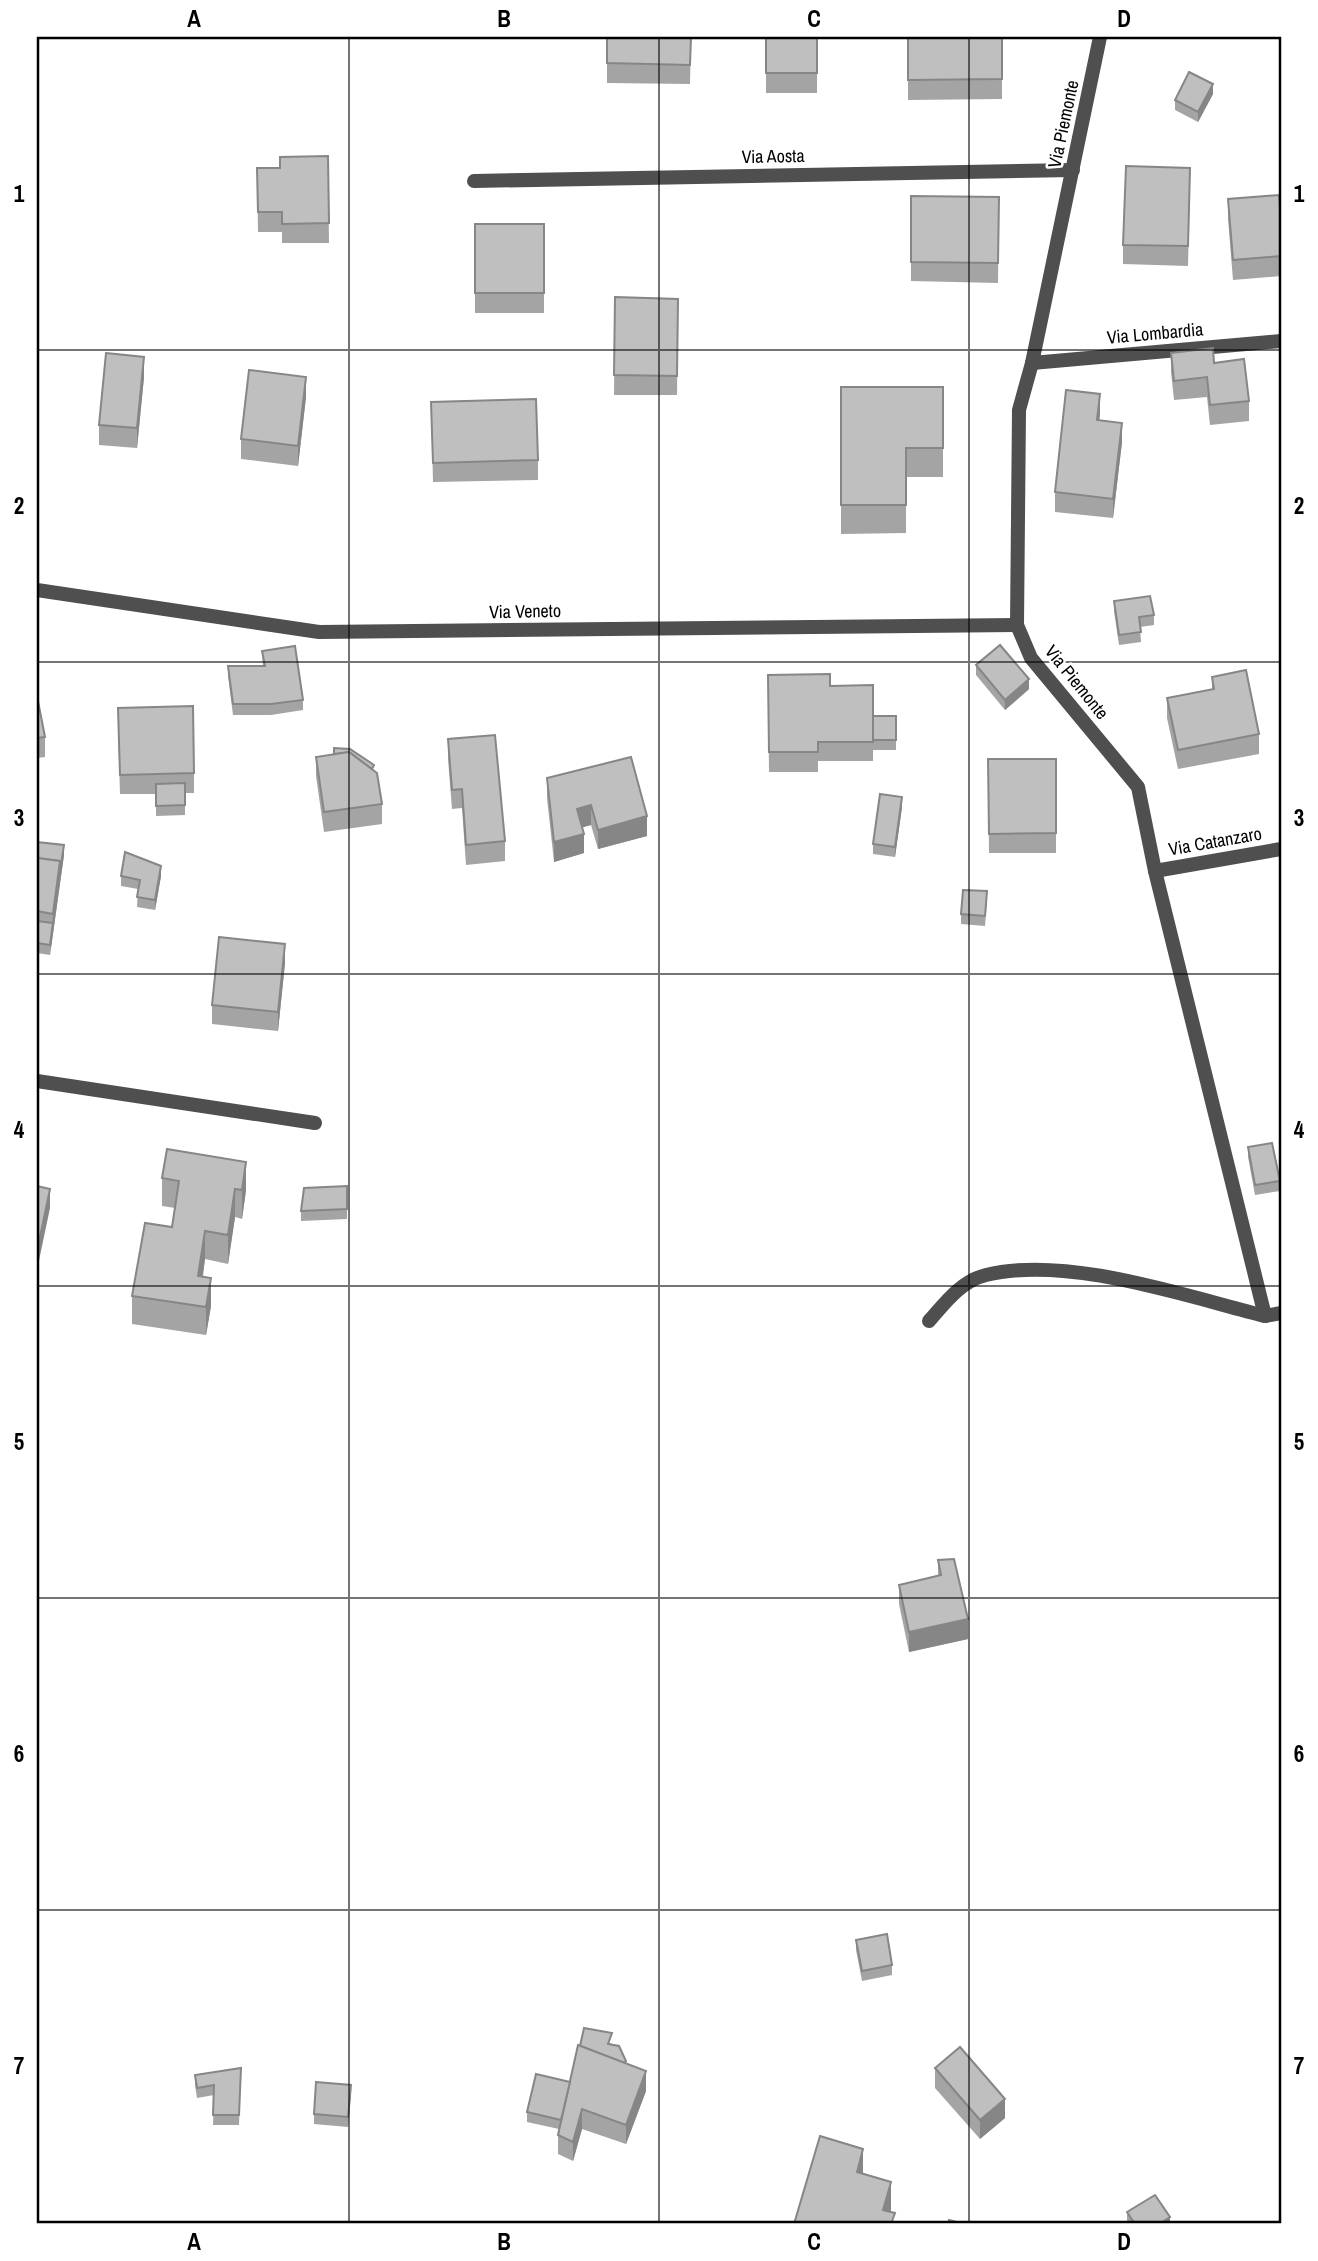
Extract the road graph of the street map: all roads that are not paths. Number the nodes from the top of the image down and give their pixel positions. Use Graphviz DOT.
graph roads {
  1 [pos="1100,37"];
  2 [pos="1073,170"];
  3 [pos="474,181"];
  4 [pos="1281,341"];
  5 [pos="1032,363"];
  6 [pos="37,590"];
  7 [pos="1017,625"];
  8 [pos="1281,849"];
  9 [pos="1155,871"];
  10 [pos="37,1081"];
  11 [pos="315,1123"];
  12 [pos="1281,1313"];
  13 [pos="1265,1316"];
  14 [pos="929,1321"];
  1 -- 2 [label="street, Via Piemonte"];
  2 -- 3 [label="street, Via Aosta"];
  2 -- 5 [label="street, Via Piemonte"];
  4 -- 5 [label="street, Via Lombardia"];
  5 -- 7 [label="street, Via Piemonte"];
  6 -- 7 [label="street, Via Veneto"];
  7 -- 9 [label="street, Via Piemonte"];
  8 -- 9 [label="street, Via Catanzaro"];
  9 -- 13 [label="street, Via Piemonte"];
  10 -- 11 [label="street"];
  12 -- 13 [label="street"];
  13 -- 14 [label="street"];
}
